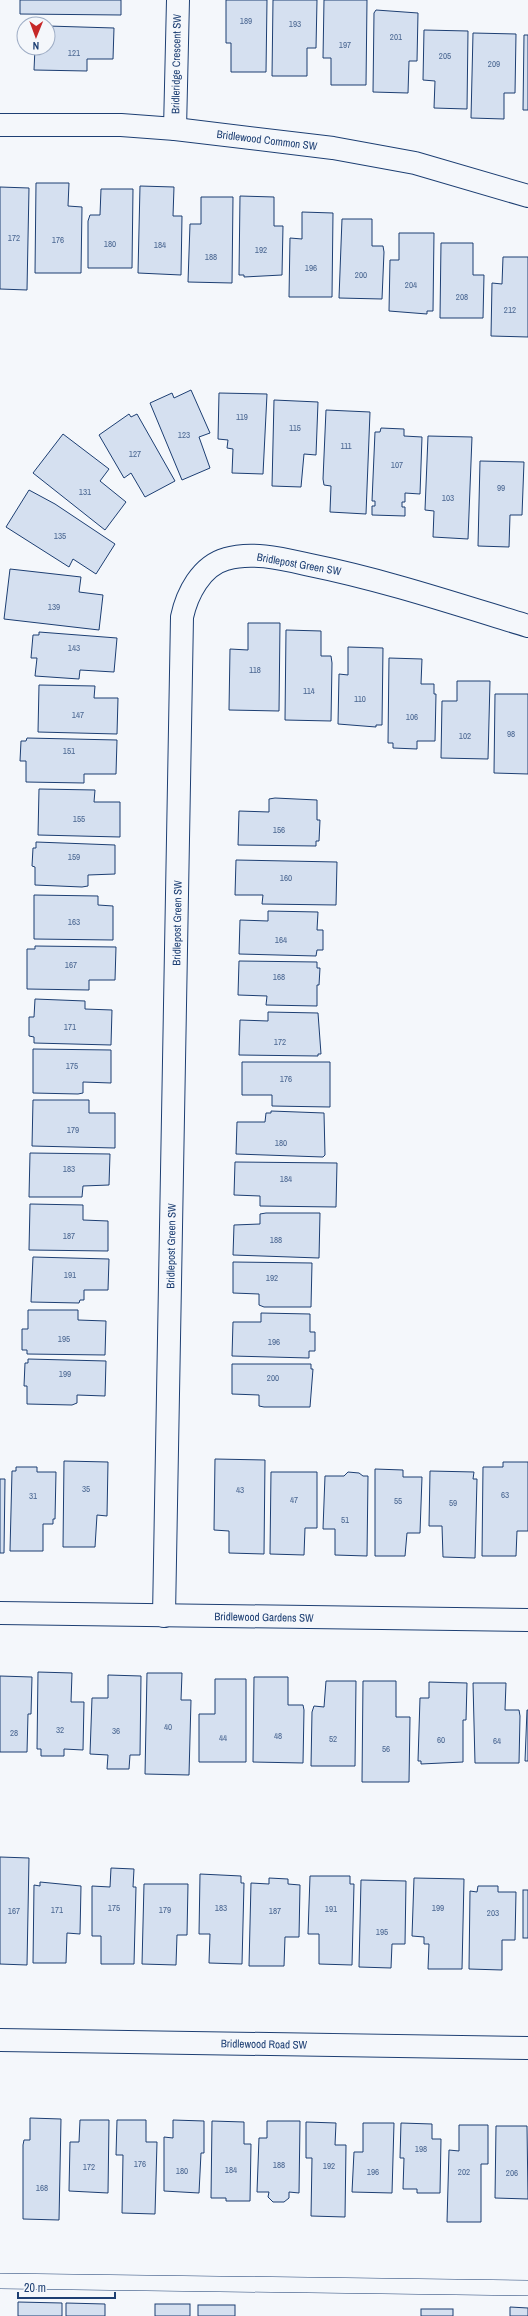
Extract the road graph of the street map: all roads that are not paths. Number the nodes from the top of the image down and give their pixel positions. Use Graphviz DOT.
graph roads {
  1 [pos="178,0"];
  2 [pos="0,125"];
  3 [pos="175,129"];
  4 [pos="528,196"];
  5 [pos="528,626"];
  6 [pos="0,1613"];
  7 [pos="164,1616"];
  8 [pos="528,1620"];
  9 [pos="0,2040"];
  10 [pos="528,2048"];
  11 [pos="0,2281"];
  12 [pos="528,2288"];
  1 -- 3 [label="street, Bridleridge Crescent SW"];
  2 -- 3 [label="street, Bridlewood Common SW"];
  3 -- 4 [label="street, Bridlewood Common SW"];
  5 -- 7 [label="street, Bridlepost Green SW"];
  6 -- 7 [label="street, Bridlewood Gardens SW"];
  7 -- 8 [label="street, Bridlewood Gardens SW"];
  9 -- 10 [label="street, Bridlewood Road SW"];
  11 -- 12 [label="lane"];
}
